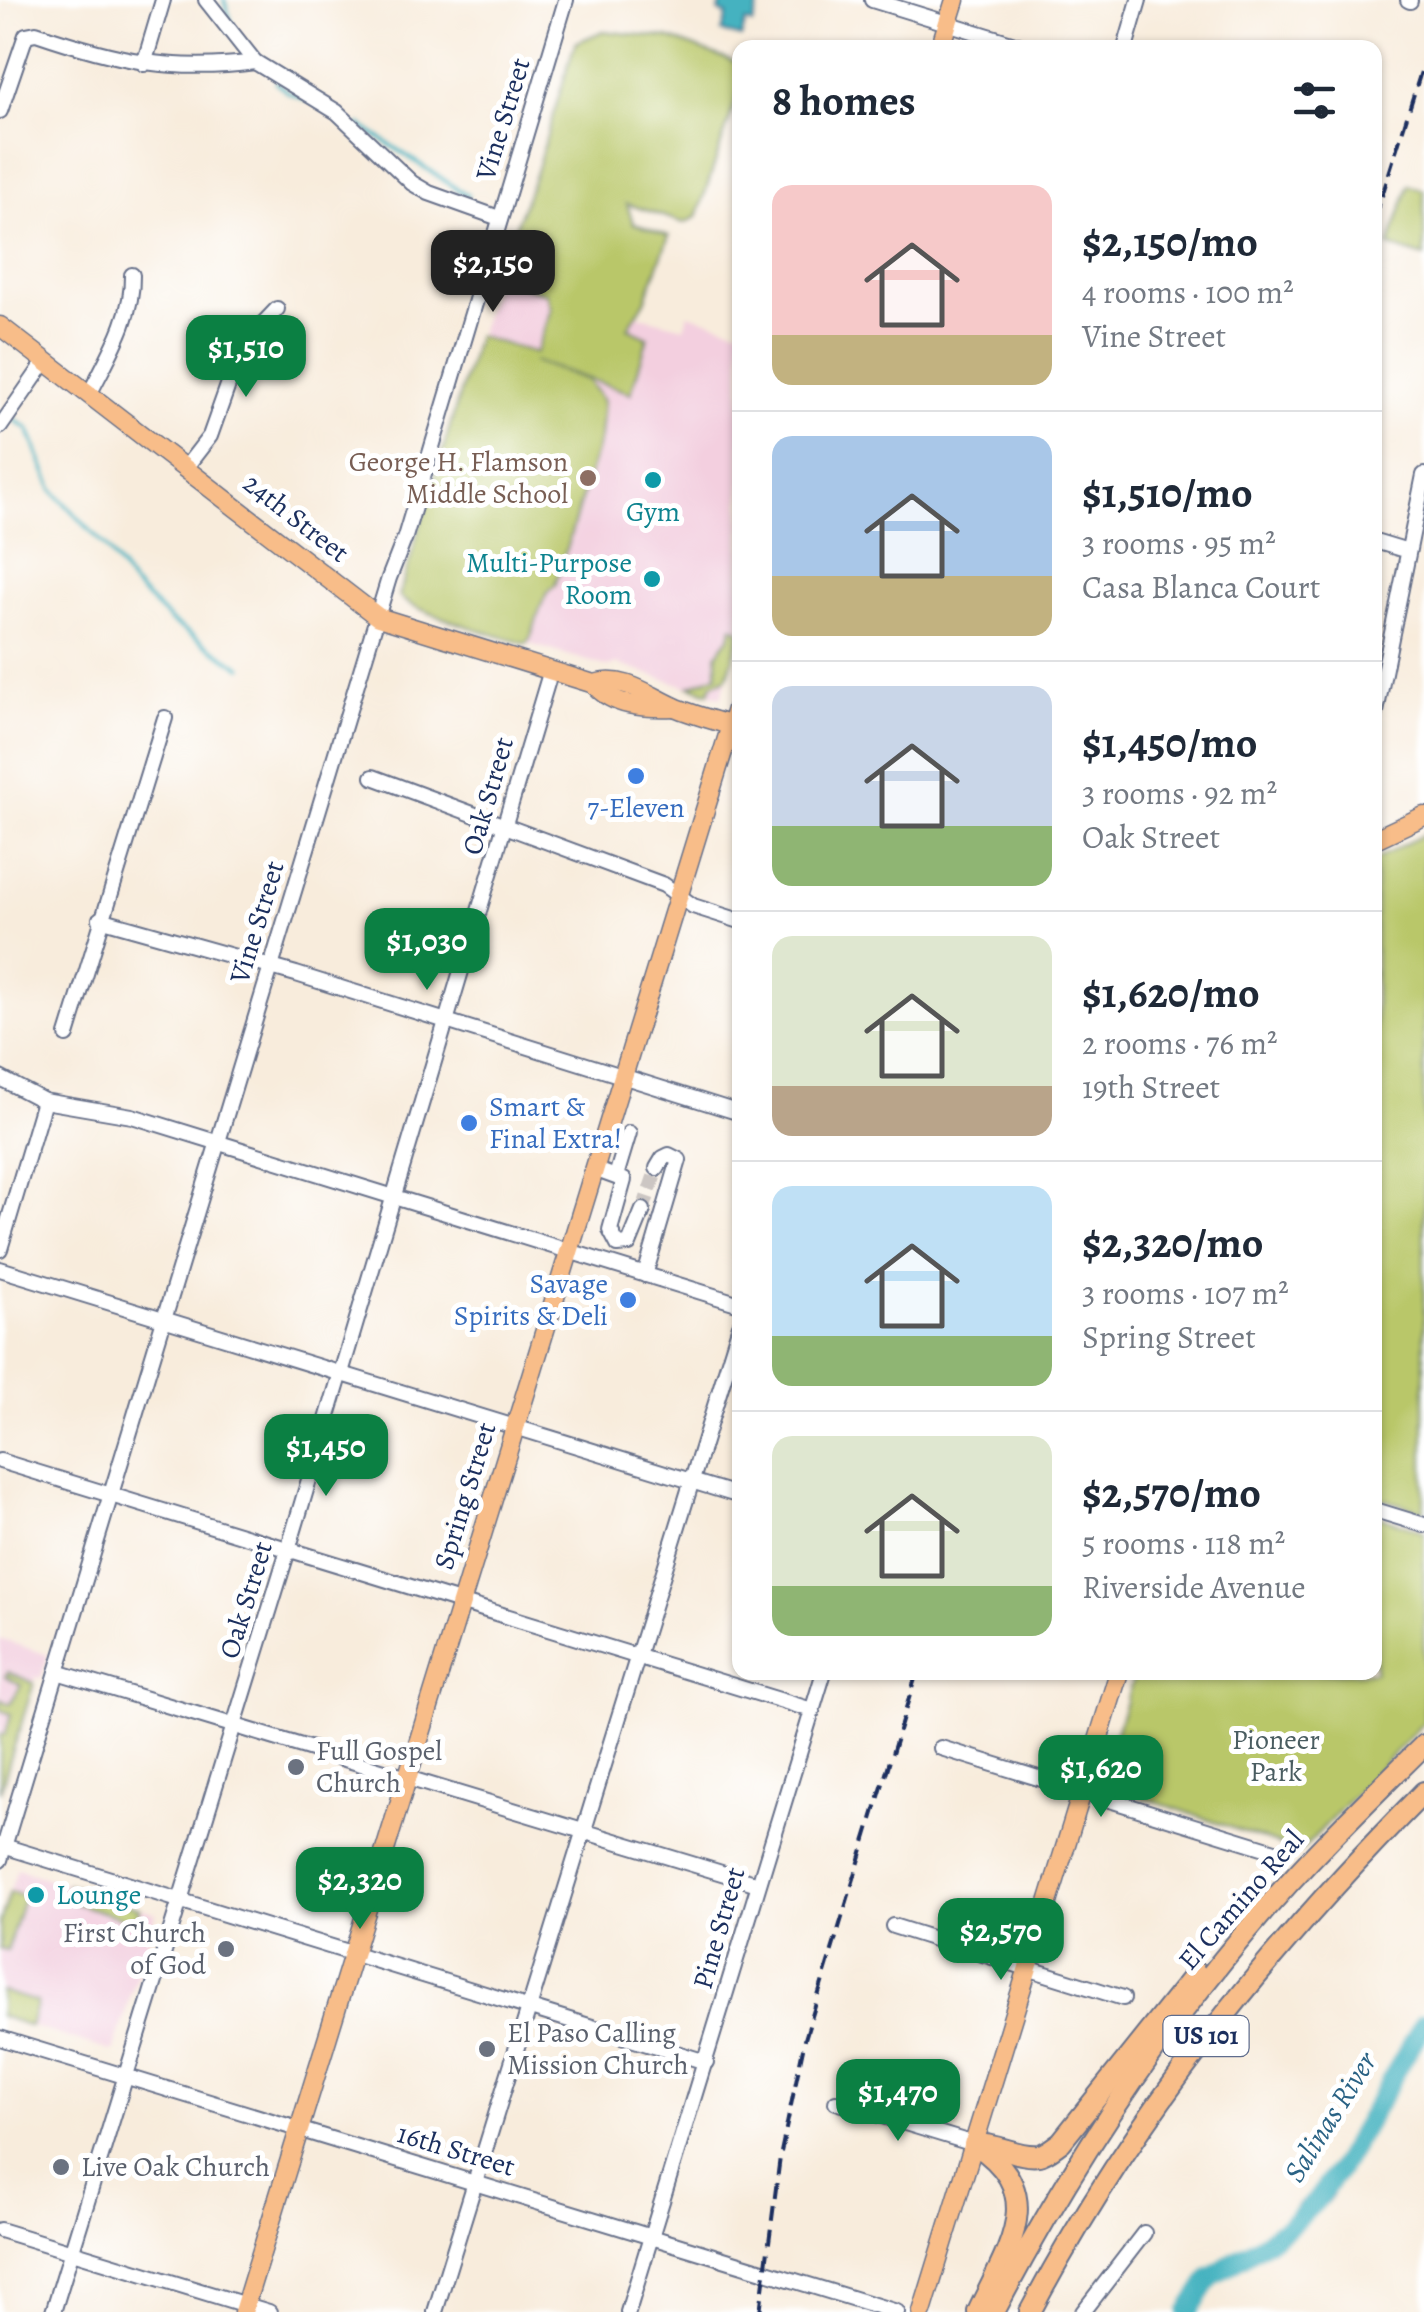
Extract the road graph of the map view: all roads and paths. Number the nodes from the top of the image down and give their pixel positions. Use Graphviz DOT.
graph roads {
  1 [pos="164,0"];
  2 [pos="206,0"];
  3 [pos="566,0"];
  4 [pos="872,0"];
  5 [pos="954,0"];
  6 [pos="1139,0"];
  7 [pos="947,23"];
  8 [pos="942,40"];
  9 [pos="1002,40"];
  10 [pos="1127,40"];
  11 [pos="256,62"];
  12 [pos="144,64"];
  13 [pos="0,111"];
  14 [pos="499,218"];
  15 [pos="132,276"];
  16 [pos="277,309"];
  17 [pos="0,326"];
  18 [pos="45,362"];
  19 [pos="90,394"];
  20 [pos="0,427"];
  21 [pos="186,467"];
  22 [pos="1424,475"];
  23 [pos="1382,543"];
  24 [pos="1408,551"];
  25 [pos="378,617"];
  26 [pos="550,670"];
  27 [pos="1382,682"];
  28 [pos="165,718"];
  29 [pos="732,726"];
  30 [pos="732,736"];
  31 [pos="373,777"];
  32 [pos="1424,816"];
  33 [pos="1382,823"];
  34 [pos="506,826"];
  35 [pos="1402,826"];
  36 [pos="1382,835"];
  37 [pos="678,897"];
  38 [pos="732,918"];
  39 [pos="100,920"];
  40 [pos="269,966"];
  41 [pos="447,1022"];
  42 [pos="66,1036"];
  43 [pos="623,1076"];
  44 [pos="0,1078"];
  45 [pos="44,1101"];
  46 [pos="732,1110"];
  47 [pos="630,1133"];
  48 [pos="218,1143"];
  49 [pos="657,1168"];
  50 [pos="594,1169"];
  51 [pos="616,1176"];
  52 [pos="392,1198"];
  53 [pos="643,1210"];
  54 [pos="610,1230"];
  55 [pos="0,1249"];
  56 [pos="568,1252"];
  57 [pos="600,1262"];
  58 [pos="0,1269"];
  59 [pos="645,1275"];
  60 [pos="732,1302"];
  61 [pos="166,1320"];
  62 [pos="732,1349"];
  63 [pos="341,1372"];
  64 [pos="516,1426"];
  65 [pos="0,1461"];
  66 [pos="690,1480"];
  67 [pos="732,1493"];
  68 [pos="112,1495"];
  69 [pos="1382,1512"];
  70 [pos="1424,1524"];
  71 [pos="288,1550"];
  72 [pos="461,1604"];
  73 [pos="637,1658"];
  74 [pos="57,1672"];
  75 [pos="821,1680"];
  76 [pos="1117,1680"];
  77 [pos="812,1710"];
  78 [pos="233,1726"];
  79 [pos="1424,1745"];
  80 [pos="941,1748"];
  81 [pos="406,1778"];
  82 [pos="1082,1791"];
  83 [pos="1424,1792"];
  84 [pos="1358,1810"];
  85 [pos="584,1832"];
  86 [pos="1,1851"];
  87 [pos="1274,1851"];
  88 [pos="758,1884"];
  89 [pos="178,1901"];
  90 [pos="893,1926"];
  91 [pos="355,1954"];
  92 [pos="1028,1968"];
  93 [pos="1123,1998"];
  94 [pos="530,2008"];
  95 [pos="0,2038"];
  96 [pos="706,2062"];
  97 [pos="125,2076"];
  98 [pos="836,2102"];
  99 [pos="299,2128"];
  100 [pos="974,2144"];
  101 [pos="477,2182"];
  102 [pos="0,2230"];
  103 [pos="1144,2233"];
  104 [pos="650,2238"];
  105 [pos="71,2252"];
  106 [pos="244,2308"];
  107 [pos="53,2312"];
  108 [pos="269,2312"];
  109 [pos="435,2312"];
  110 [pos="628,2312"];
  111 [pos="897,2312"];
  112 [pos="922,2312"];
  113 [pos="978,2312"];
  114 [pos="994,2312"];
  115 [pos="1030,2312"];
  116 [pos="1083,2312"];
  1 -- 12 [label="street"];
  2 -- 11 [label="street"];
  3 -- 14 [label="street, Vine Street"];
  4 -- 7 [label="street"];
  5 -- 7 [label="main road"];
  6 -- 10 [label="street"];
  7 -- 8 [label="main road"];
  7 -- 9 [label="street"];
  11 -- 12 [label="street"];
  11 -- 14 [label="street"];
  12 -- 13 [label="street"];
  14 -- 25 [label="street, Vine Street"];
  15 -- 19 [label="street"];
  16 -- 21 [label="street"];
  17 -- 18 [label="main road, 24th Street"];
  18 -- 19 [label="main road, 24th Street"];
  18 -- 20 [label="street"];
  19 -- 21 [label="main road, 24th Street"];
  21 -- 25 [label="main road, 24th Street"];
  22 -- 24 [label="street"];
  23 -- 24 [label="street"];
  24 -- 27 [label="street"];
  25 -- 26 [label="main road, 24th Street"];
  25 -- 40 [label="street, Vine Street"];
  26 -- 29 [label="main road, 24th Street"];
  26 -- 34 [label="street, Oak Street"];
  28 -- 39 [label="street"];
  30 -- 37 [label="main road, Spring Street"];
  31 -- 34 [label="street"];
  32 -- 35 [label="main road"];
  33 -- 35 [label="main road"];
  34 -- 37 [label="street"];
  34 -- 41 [label="street, Oak Street"];
  35 -- 36 [label="main road"];
  37 -- 38 [label="street"];
  37 -- 43 [label="main road, Spring Street"];
  39 -- 40 [label="street"];
  39 -- 42 [label="street"];
  40 -- 41 [label="street"];
  40 -- 48 [label="street, Vine Street"];
  41 -- 43 [label="street"];
  41 -- 52 [label="street, Oak Street"];
  43 -- 46 [label="street"];
  43 -- 50 [label="main road, Spring Street"];
  44 -- 45 [label="street"];
  45 -- 48 [label="street"];
  45 -- 55 [label="street"];
  47 -- 51 [label="street"];
  48 -- 52 [label="street"];
  48 -- 61 [label="street, Vine Street"];
  49 -- 59 [label="street"];
  50 -- 51 [label="street"];
  50 -- 56 [label="main road, Spring Street"];
  51 -- 54 [label="street"];
  52 -- 56 [label="street"];
  52 -- 63 [label="street, Oak Street"];
  53 -- 54 [label="street"];
  54 -- 57 [label="street"];
  56 -- 57 [label="street"];
  56 -- 64 [label="main road, Spring Street"];
  57 -- 59 [label="street"];
  58 -- 61 [label="street"];
  59 -- 60 [label="street"];
  61 -- 63 [label="street"];
  61 -- 68 [label="street, Vine Street"];
  62 -- 66 [label="street"];
  63 -- 64 [label="street"];
  63 -- 71 [label="street, Oak Street"];
  64 -- 66 [label="street"];
  64 -- 72 [label="main road, Spring Street"];
  65 -- 68 [label="street"];
  66 -- 67 [label="street"];
  66 -- 73 [label="street"];
  68 -- 71 [label="street"];
  68 -- 74 [label="street, Vine Street"];
  69 -- 70 [label="street"];
  71 -- 72 [label="street"];
  71 -- 78 [label="street, Oak Street"];
  72 -- 73 [label="street"];
  72 -- 81 [label="main road, Spring Street"];
  73 -- 77 [label="street"];
  73 -- 85 [label="street"];
  74 -- 78 [label="street"];
  74 -- 86 [label="street, Vine Street"];
  75 -- 77 [label="street, Pine Street"];
  76 -- 82 [label="main road"];
  77 -- 88 [label="street, Pine Street"];
  78 -- 81 [label="street"];
  78 -- 89 [label="street, Oak Street"];
  79 -- 84 [label="highway, El Camino Real / US 101"];
  80 -- 82 [label="street"];
  81 -- 85 [label="street"];
  81 -- 91 [label="main road, Spring Street"];
  82 -- 87 [label="street"];
  82 -- 92 [label="main road"];
  83 -- 115 [label="highway, US 101"];
  84 -- 100 [label="highway"];
  84 -- 114 [label="highway, El Camino Real / US 101"];
  85 -- 88 [label="street"];
  85 -- 94 [label="street"];
  86 -- 89 [label="street"];
  88 -- 96 [label="street, Pine Street"];
  89 -- 91 [label="street"];
  89 -- 97 [label="street, Oak Street"];
  90 -- 92 [label="street"];
  91 -- 94 [label="street"];
  91 -- 99 [label="main road, Spring Street"];
  92 -- 93 [label="street"];
  92 -- 100 [label="main road"];
  94 -- 96 [label="street"];
  94 -- 101 [label="street"];
  95 -- 97 [label="street, 16th Street"];
  96 -- 104 [label="street, Pine Street"];
  97 -- 99 [label="street, 16th Street"];
  97 -- 105 [label="street, Oak Street"];
  98 -- 100 [label="street"];
  99 -- 101 [label="street, 16th Street"];
  99 -- 106 [label="main road, Spring Street"];
  100 -- 112 [label="main road"];
  100 -- 113 [label="highway"];
  101 -- 104 [label="street, 16th Street"];
  101 -- 109 [label="street"];
  102 -- 105 [label="street"];
  103 -- 116 [label="street"];
  104 -- 110 [label="street, Pine Street"];
  104 -- 111 [label="street, 16th Street"];
  105 -- 106 [label="street"];
  105 -- 107 [label="street, Oak Street"];
  106 -- 108 [label="street"];
}
